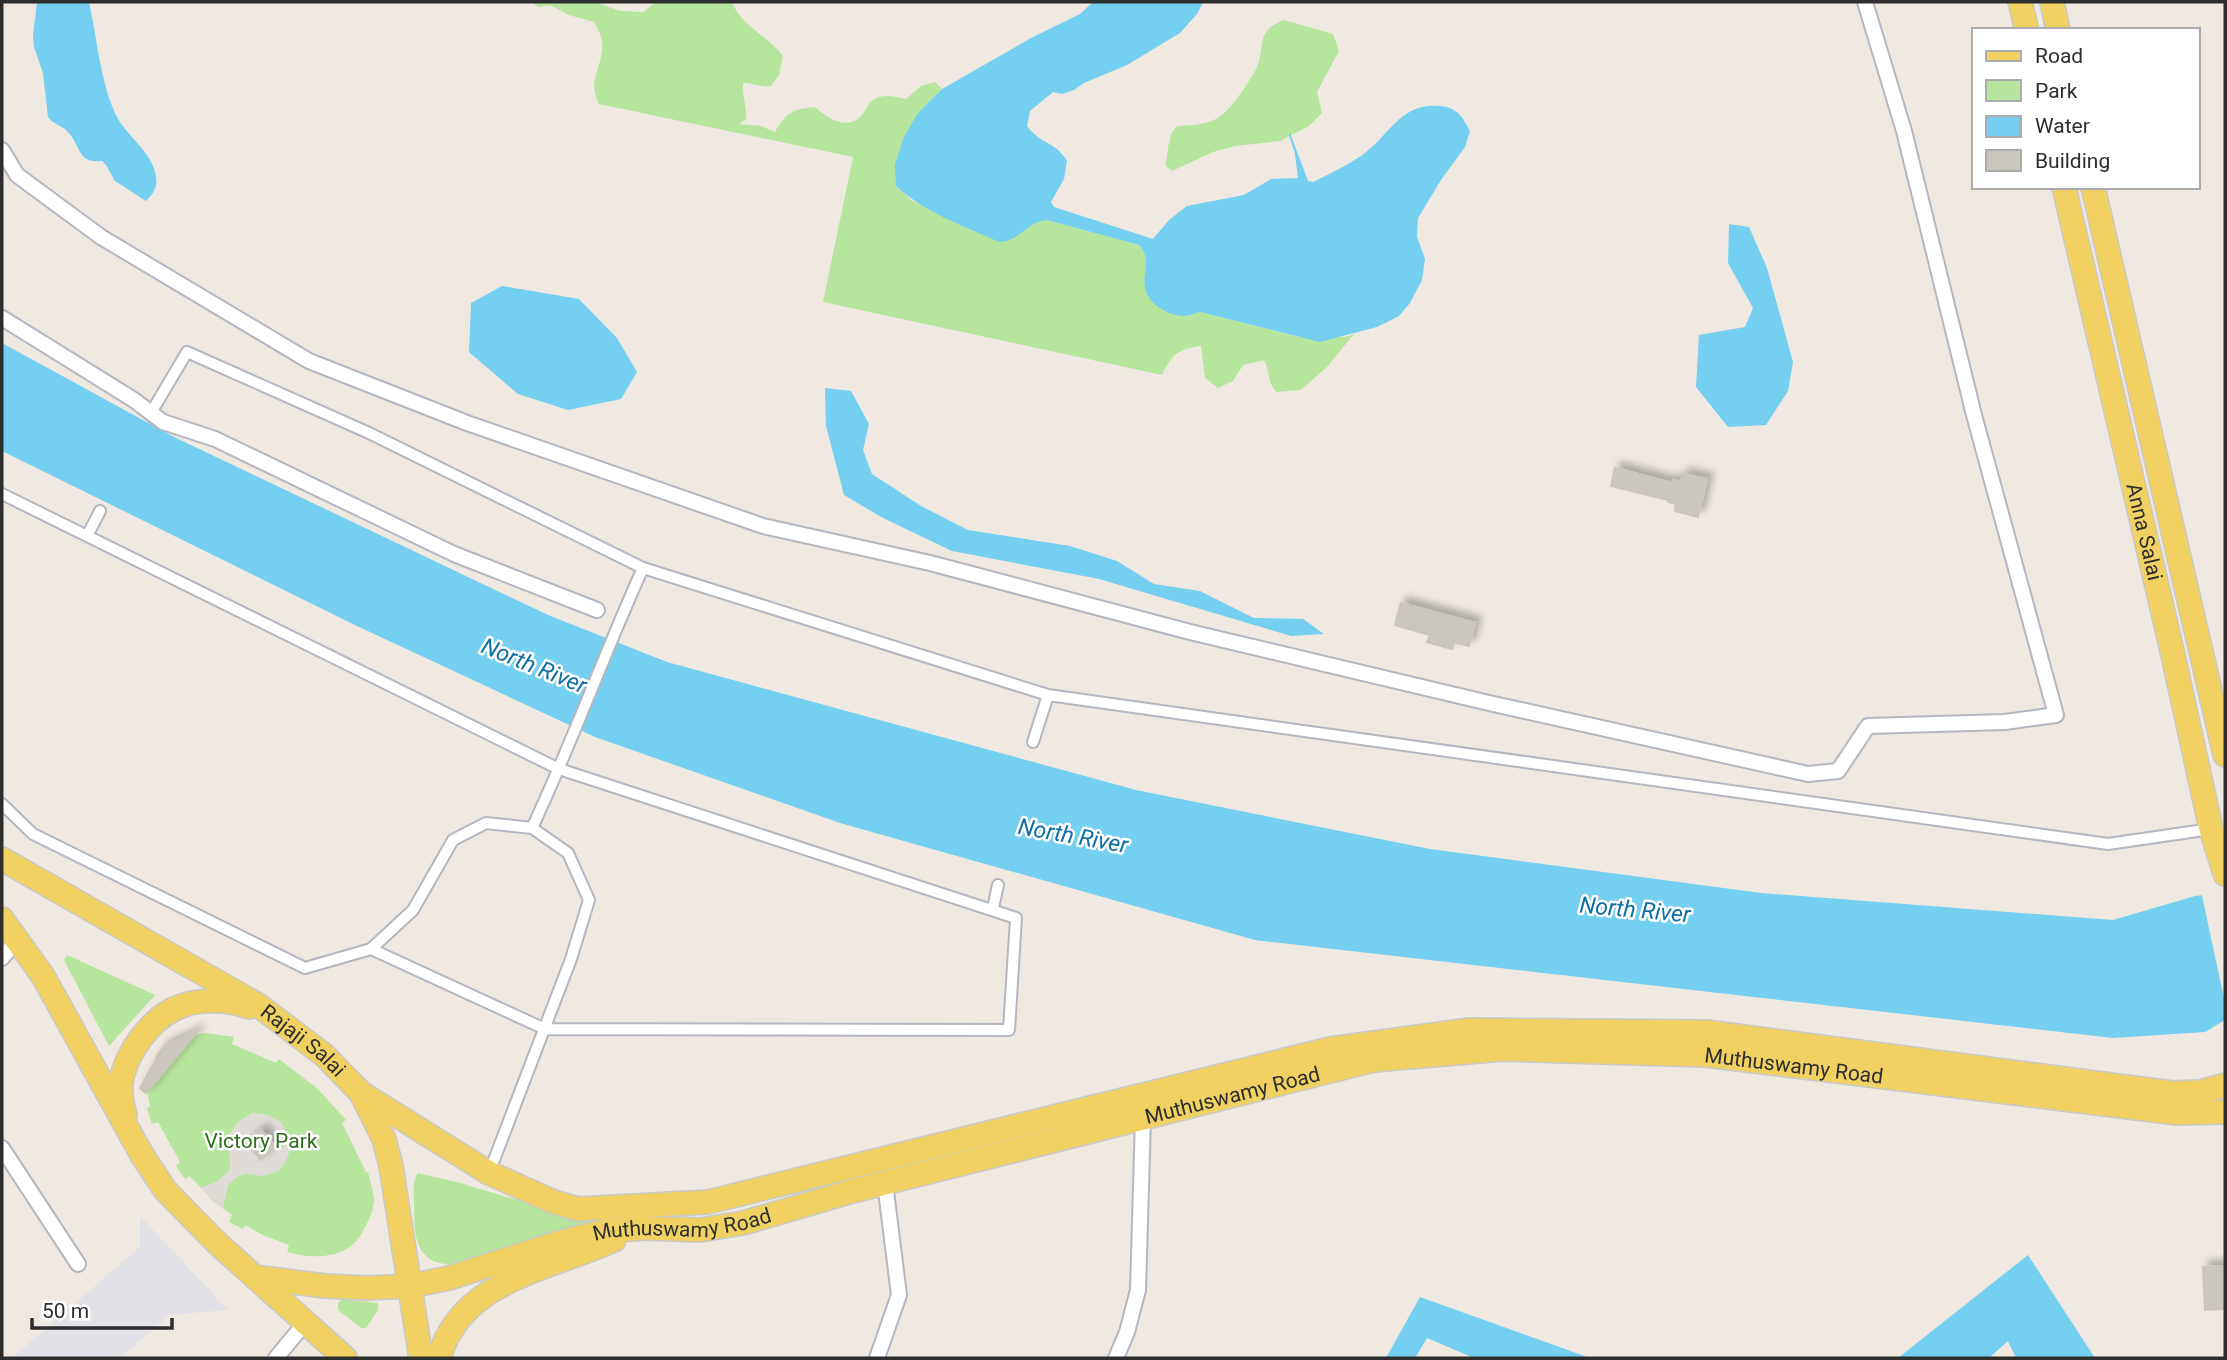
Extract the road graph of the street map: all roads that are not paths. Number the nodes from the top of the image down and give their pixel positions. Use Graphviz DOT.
graph roads {
  1 [pos="1865,2"];
  2 [pos="2020,2"];
  3 [pos="2052,2"];
  4 [pos="2026,28"];
  5 [pos="2058,28"];
  6 [pos="2,150"];
  7 [pos="2064,189"];
  8 [pos="2093,189"];
  9 [pos="2,318"];
  10 [pos="155,406"];
  11 [pos="2,494"];
  12 [pos="100,511"];
  13 [pos="87,536"];
  14 [pos="643,568"];
  15 [pos="597,610"];
  16 [pos="1048,695"];
  17 [pos="1033,742"];
  18 [pos="2225,755"];
  19 [pos="559,769"];
  20 [pos="2,804"];
  21 [pos="532,828"];
  22 [pos="2211,829"];
  23 [pos="2,859"];
  24 [pos="2225,874"];
  25 [pos="998,885"];
  26 [pos="993,908"];
  27 [pos="2,919"];
  28 [pos="18,939"];
  29 [pos="371,949"];
  30 [pos="2,958"];
  31 [pos="269,1013"];
  32 [pos="545,1029"];
  33 [pos="2225,1085"];
  34 [pos="361,1093"];
  35 [pos="2225,1112"];
  36 [pos="1143,1118"];
  37 [pos="131,1135"];
  38 [pos="2,1148"];
  39 [pos="489,1173"];
  40 [pos="885,1183"];
  41 [pos="635,1228"];
  42 [pos="78,1264"];
  43 [pos="255,1277"];
  44 [pos="411,1286"];
  45 [pos="305,1323"];
  46 [pos="276,1358"];
  47 [pos="345,1358"];
  48 [pos="421,1358"];
  49 [pos="439,1358"];
  50 [pos="877,1358"];
  51 [pos="1116,1358"];
  1 -- 6 [label="street"];
  2 -- 4 [label="main road"];
  3 -- 5 [label="main road"];
  7 -- 22 [label="main road, Anna Salai"];
  8 -- 18 [label="main road, Anna Salai"];
  9 -- 15 [label="street"];
  10 -- 14 [label="street"];
  11 -- 13 [label="street"];
  12 -- 13 [label="street"];
  13 -- 19 [label="street"];
  14 -- 16 [label="street"];
  14 -- 19 [label="street"];
  16 -- 17 [label="street"];
  16 -- 22 [label="street"];
  19 -- 21 [label="street"];
  19 -- 26 [label="street"];
  20 -- 29 [label="street"];
  21 -- 29 [label="street"];
  21 -- 32 [label="street"];
  22 -- 24 [label="main road, Anna Salai"];
  23 -- 31 [label="main road, Rajaji Salai"];
  25 -- 26 [label="street"];
  26 -- 32 [label="street"];
  27 -- 28 [label="main road"];
  28 -- 30 [label="street"];
  28 -- 37 [label="main road"];
  29 -- 32 [label="street"];
  31 -- 34 [label="main road, Rajaji Salai"];
  31 -- 37 [label="main road"];
  32 -- 39 [label="street"];
  33 -- 39 [label="main road, Muthuswamy Road"];
  34 -- 39 [label="main road, Muthuswamy Road"];
  34 -- 44 [label="main road, Rajaji Salai"];
  35 -- 36 [label="main road, Muthuswamy Road"];
  36 -- 40 [label="main road, Muthuswamy Road"];
  36 -- 51 [label="street"];
  37 -- 43 [label="main road"];
  38 -- 42 [label="street"];
  40 -- 41 [label="main road, Muthuswamy Road"];
  40 -- 50 [label="street"];
  41 -- 44 [label="main road, Muthuswamy Road"];
  41 -- 49 [label="main road"];
  43 -- 44 [label="main road, Muthuswamy Road"];
  43 -- 45 [label="main road"];
  44 -- 48 [label="main road, Rajaji Salai"];
  45 -- 46 [label="street"];
  45 -- 47 [label="main road"];
}
